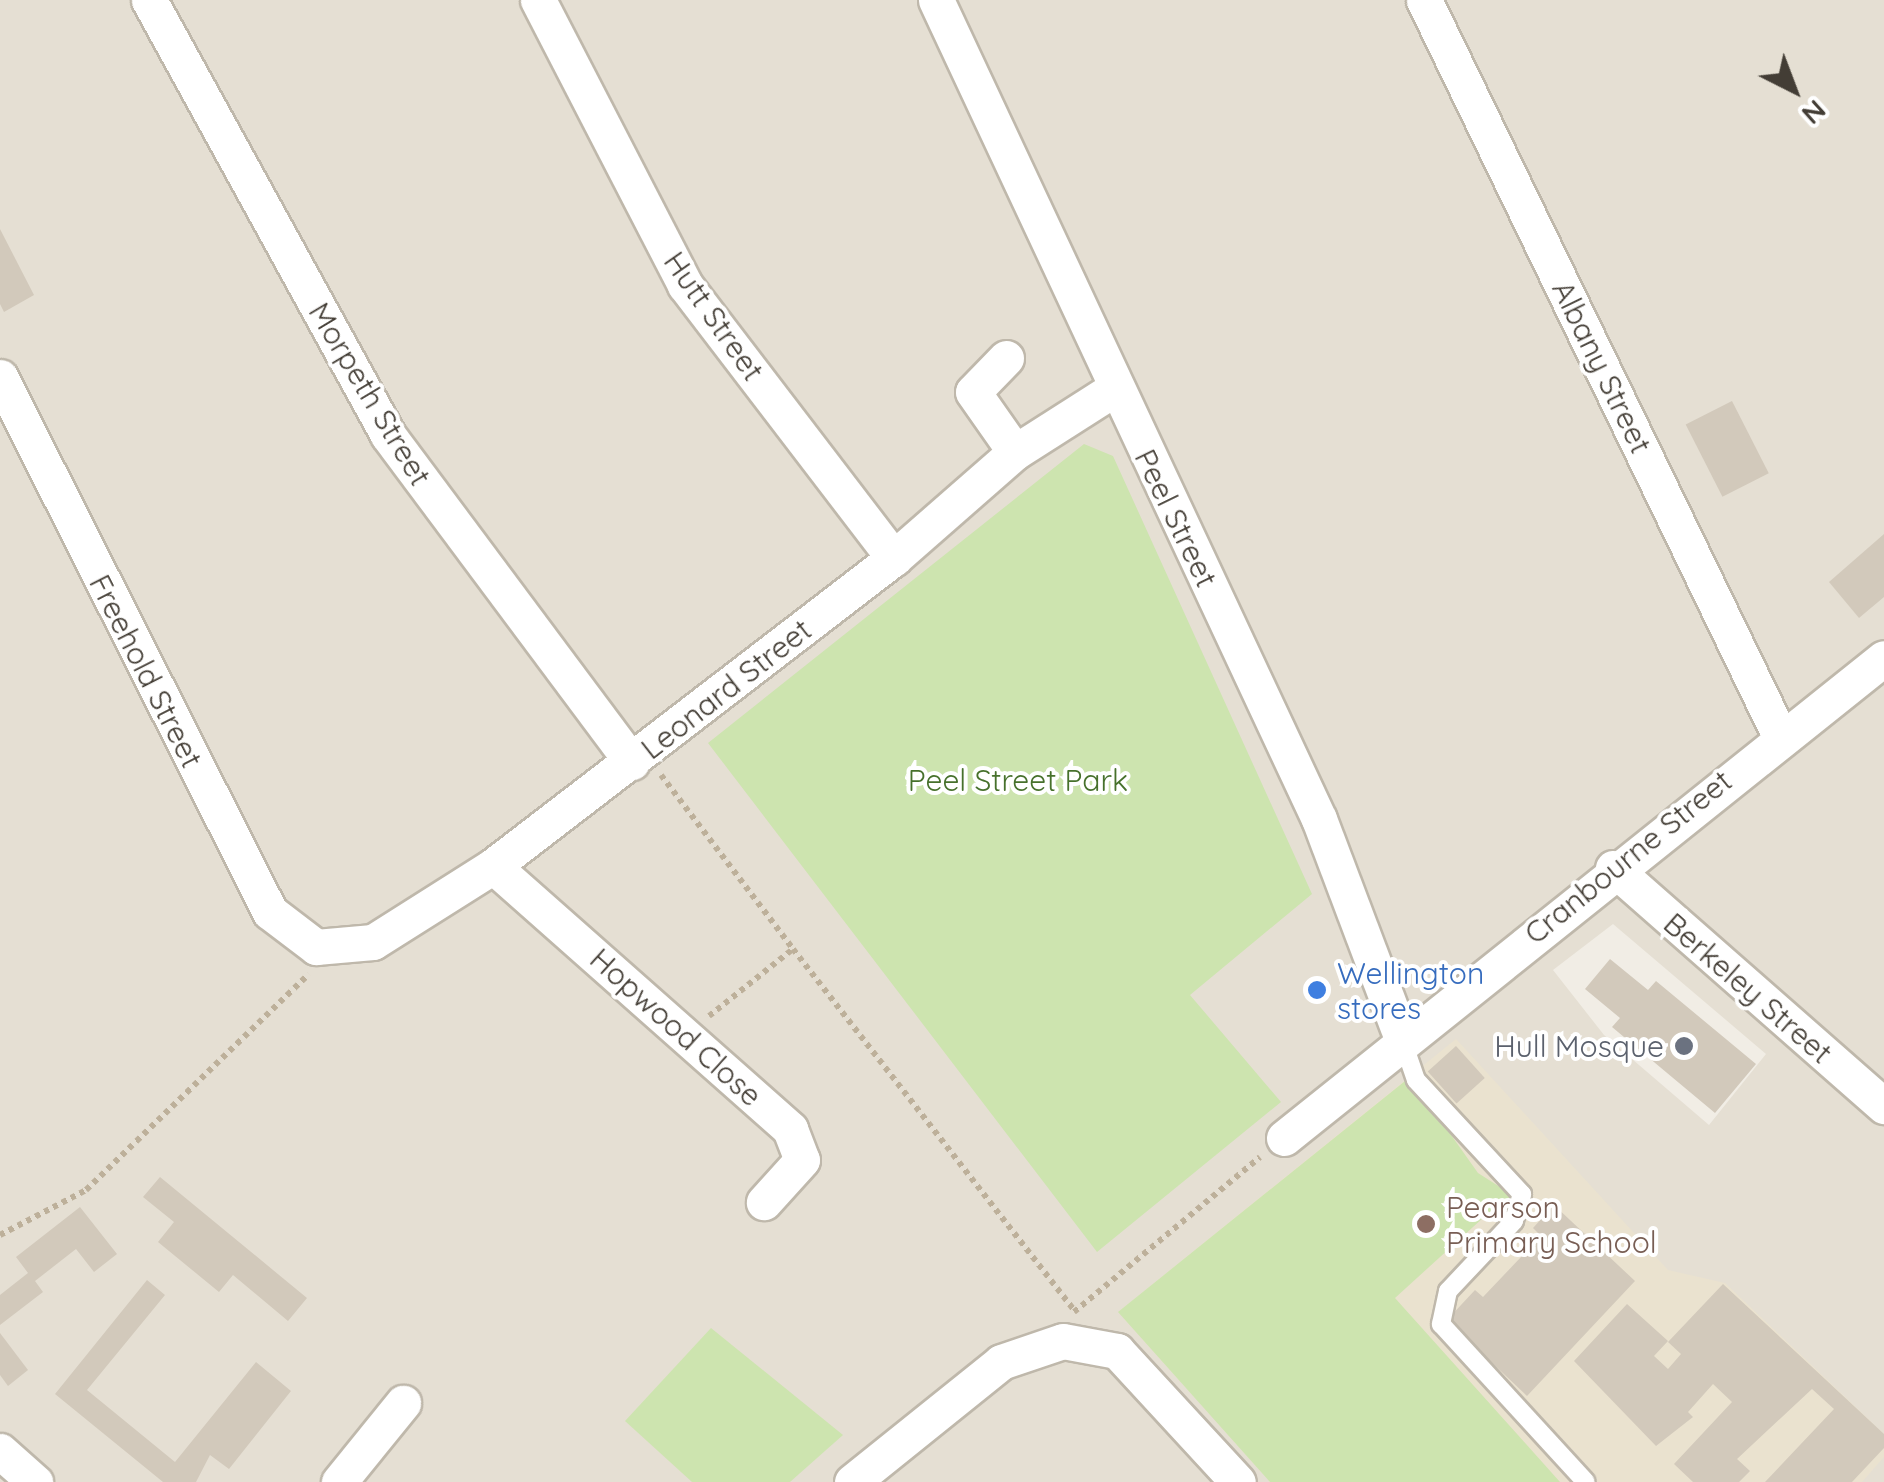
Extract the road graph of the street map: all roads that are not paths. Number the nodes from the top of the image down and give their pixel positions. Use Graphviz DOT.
graph roads {
  1 [pos="149,0"];
  2 [pos="538,0"];
  3 [pos="936,0"];
  4 [pos="1424,0"];
  5 [pos="1006,358"];
  6 [pos="0,377"];
  7 [pos="1114,390"];
  8 [pos="1016,452"];
  9 [pos="894,558"];
  10 [pos="1884,658"];
  11 [pos="1779,734"];
  12 [pos="638,757"];
  13 [pos="493,866"];
  14 [pos="1614,868"];
  15 [pos="316,947"];
  16 [pos="1403,1041"];
  17 [pos="1884,1106"];
  18 [pos="1284,1138"];
  19 [pos="764,1202"];
  20 [pos="403,1403"];
  21 [pos="0,1450"];
  22 [pos="34,1482"];
  23 [pos="338,1482"];
  24 [pos="852,1482"];
  25 [pos="1238,1482"];
  26 [pos="1586,1482"];
  1 -- 12 [label="street, Morpeth Street"];
  2 -- 9 [label="street, Hutt Street"];
  3 -- 7 [label="street, Peel Street"];
  4 -- 11 [label="street, Albany Street"];
  5 -- 8 [label="street"];
  6 -- 15 [label="street, Freehold Street"];
  7 -- 8 [label="street, Leonard Street"];
  7 -- 16 [label="street, Peel Street"];
  8 -- 9 [label="street, Leonard Street"];
  9 -- 12 [label="street, Leonard Street"];
  10 -- 11 [label="street, Cranbourne Street"];
  11 -- 14 [label="street, Cranbourne Street"];
  12 -- 13 [label="street, Leonard Street"];
  13 -- 15 [label="street, Leonard Street"];
  13 -- 19 [label="street, Hopwood Close"];
  14 -- 16 [label="street, Cranbourne Street"];
  14 -- 17 [label="street, Berkeley Street"];
  16 -- 18 [label="street, Cranbourne Street"];
  16 -- 26 [label="lane"];
  20 -- 23 [label="street"];
  21 -- 22 [label="street"];
  24 -- 25 [label="street"];
}
